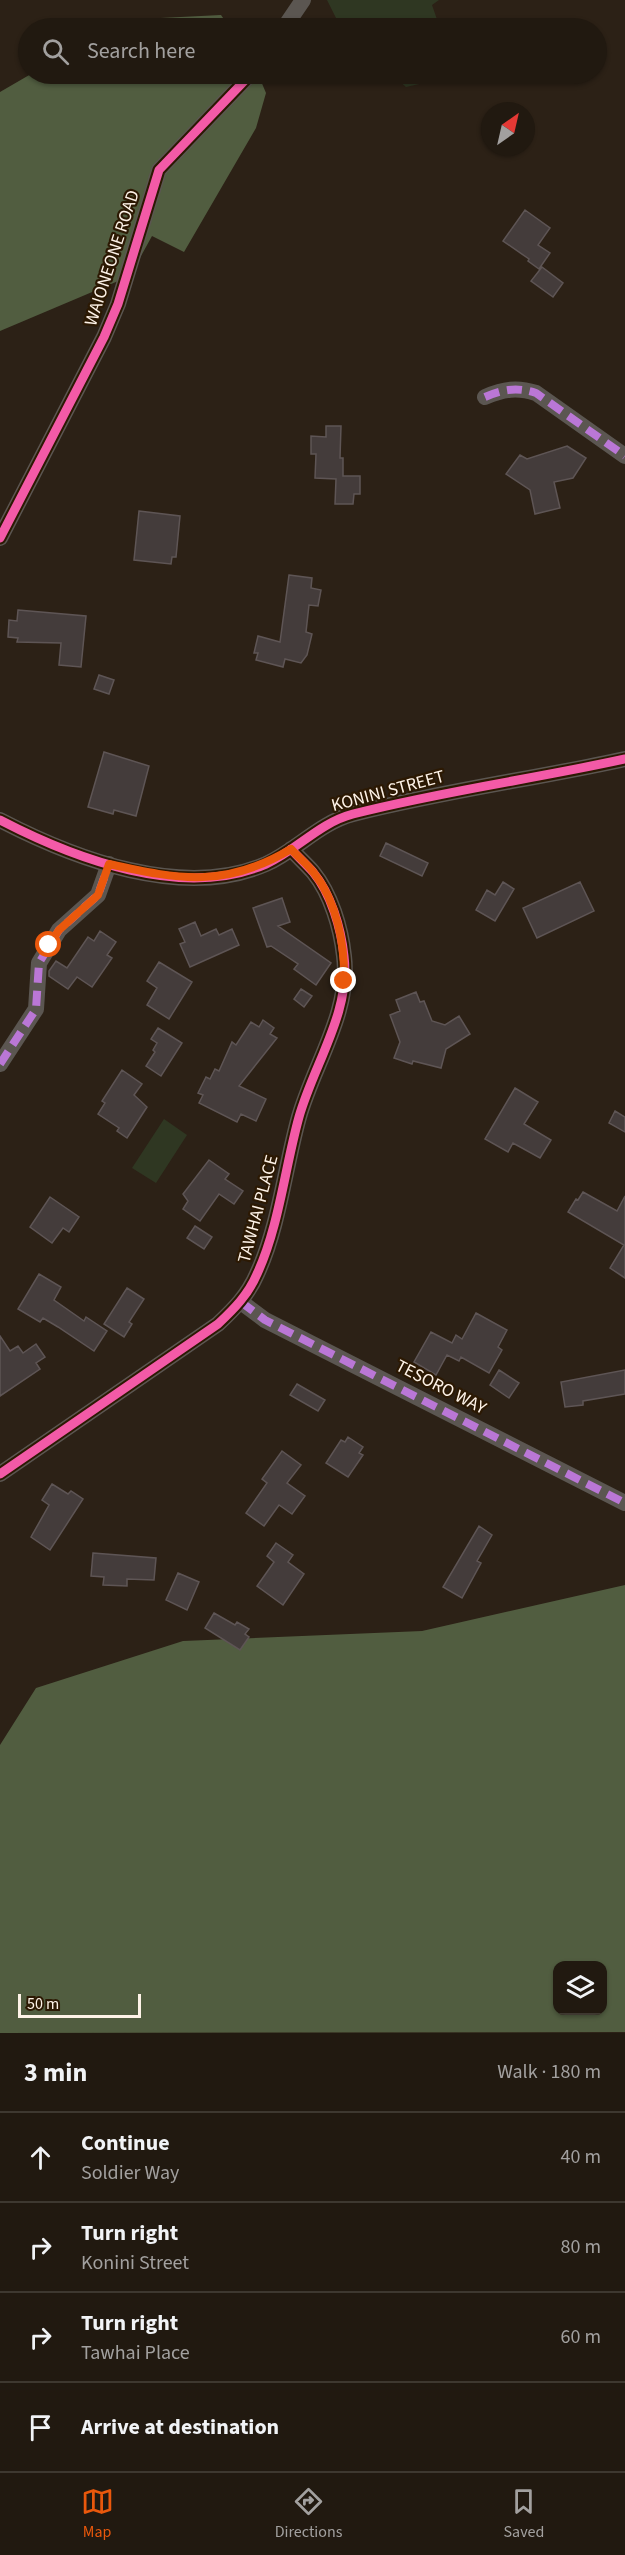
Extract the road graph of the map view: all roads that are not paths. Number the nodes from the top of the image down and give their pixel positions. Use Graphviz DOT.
graph roads {
  1 [pos="303,0"];
  2 [pos="291,18"];
  3 [pos="241,84"];
  4 [pos="485,397"];
  5 [pos="625,456"];
  6 [pos="0,538"];
  7 [pos="625,759"];
  8 [pos="0,820"];
  9 [pos="291,849"];
  10 [pos="109,864"];
  11 [pos="0,1064"];
  12 [pos="242,1302"];
  13 [pos="0,1474"];
  14 [pos="625,1503"];
  1 -- 2 [label="street"];
  3 -- 6 [label="street, WAIONEONE ROAD"];
  4 -- 5 [label="street"];
  7 -- 9 [label="street, KONINI STREET"];
  8 -- 10 [label="street, KONINI STREET"];
  9 -- 10 [label="street, KONINI STREET"];
  9 -- 12 [label="street, TAWHAI PLACE"];
  10 -- 11 [label="street"];
  12 -- 13 [label="street, TAWHAI PLACE"];
  12 -- 14 [label="street, TESORO WAY"];
}
